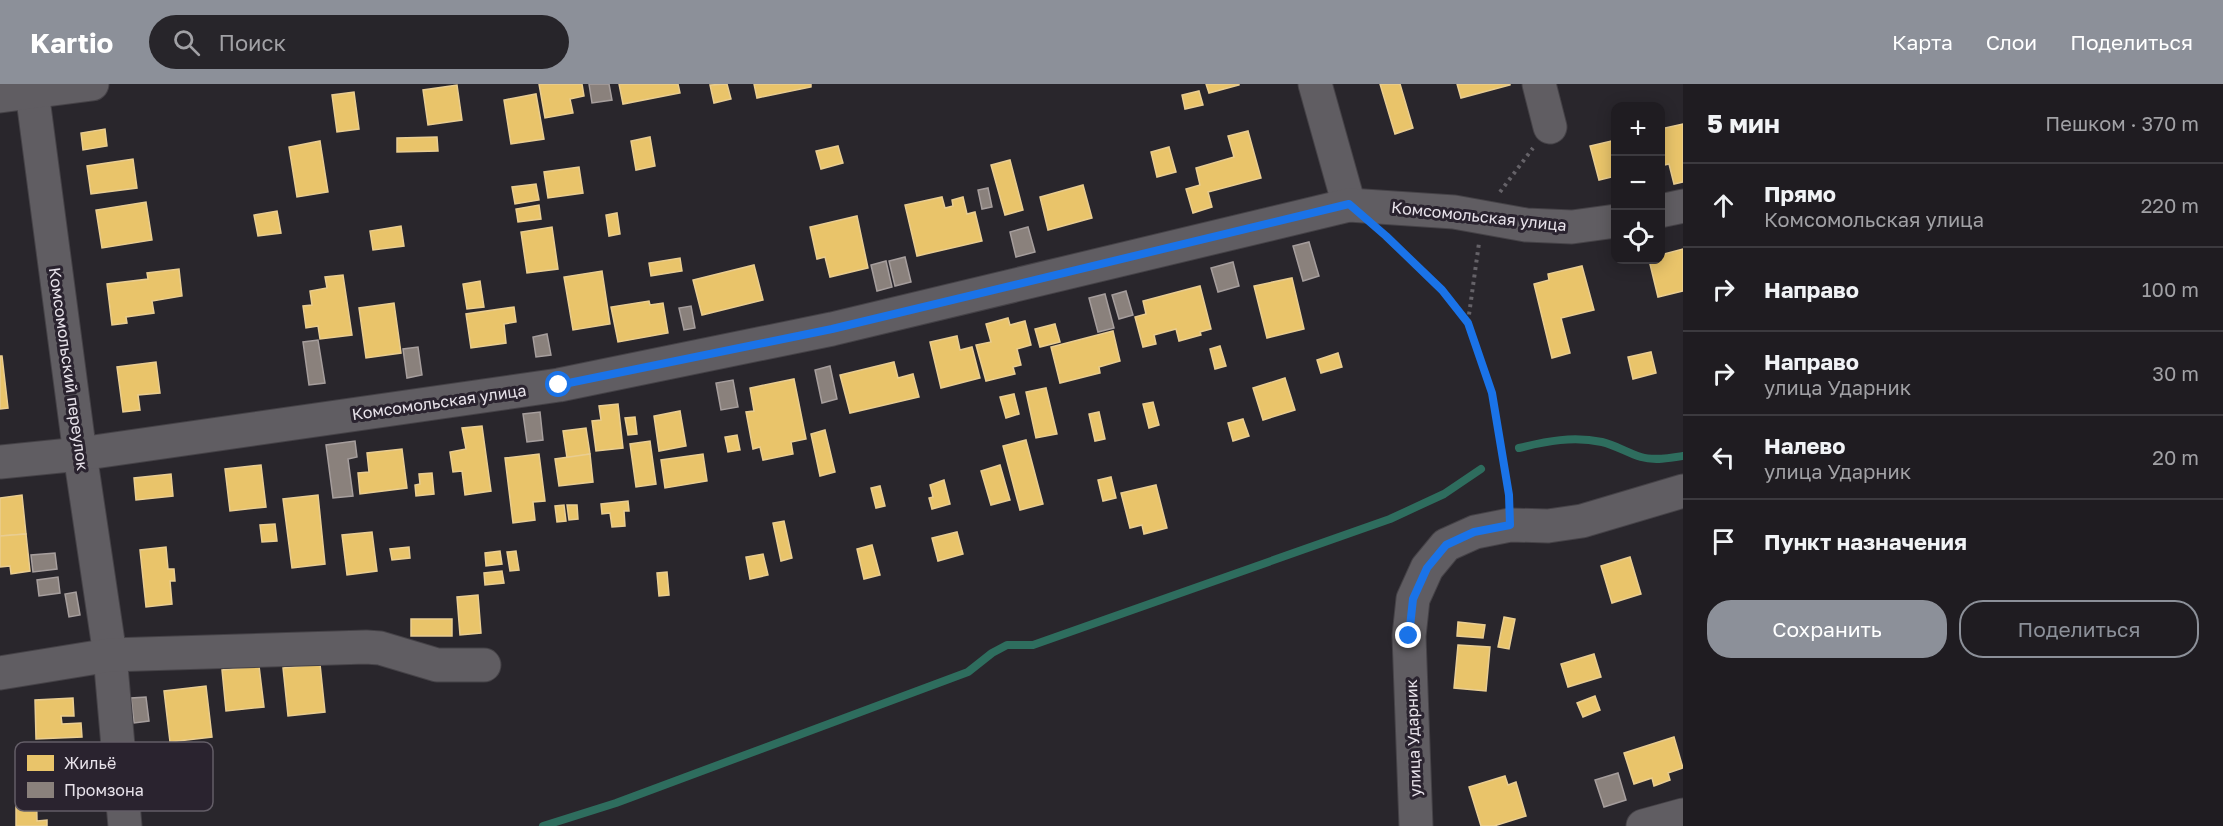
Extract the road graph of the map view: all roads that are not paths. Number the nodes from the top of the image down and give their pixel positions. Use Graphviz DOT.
graph roads {
  1 [pos="92,84"];
  2 [pos="1315,84"];
  3 [pos="1539,84"];
  4 [pos="32,88"];
  5 [pos="0,96"];
  6 [pos="1550,127"];
  7 [pos="1349,204"];
  8 [pos="1683,206"];
  9 [pos="1665,211"];
  10 [pos="1611,222"];
  11 [pos="80,454"];
  12 [pos="0,462"];
  13 [pos="1683,491"];
  14 [pos="110,655"];
  15 [pos="484,665"];
  16 [pos="0,673"];
  17 [pos="118,742"];
  18 [pos="124,811"];
  19 [pos="1683,815"];
  20 [pos="125,826"];
  21 [pos="1416,826"];
  22 [pos="1643,826"];
  1 -- 4 [label="street"];
  2 -- 7 [label="street"];
  3 -- 6 [label="street"];
  4 -- 5 [label="street"];
  4 -- 11 [label="street, Комсомольский переулок"];
  7 -- 10 [label="street, Комсомольская улица"];
  7 -- 11 [label="street, Комсомольская улица"];
  8 -- 9 [label="street"];
  11 -- 12 [label="street, Комсомольская улица"];
  11 -- 14 [label="street, Комсомольский переулок"];
  13 -- 21 [label="street, улица Ударник"];
  14 -- 15 [label="street"];
  14 -- 16 [label="street"];
  14 -- 17 [label="street, Комсомольский переулок"];
  18 -- 20 [label="street, Комсомольский переулок"];
  19 -- 22 [label="street"];
}
